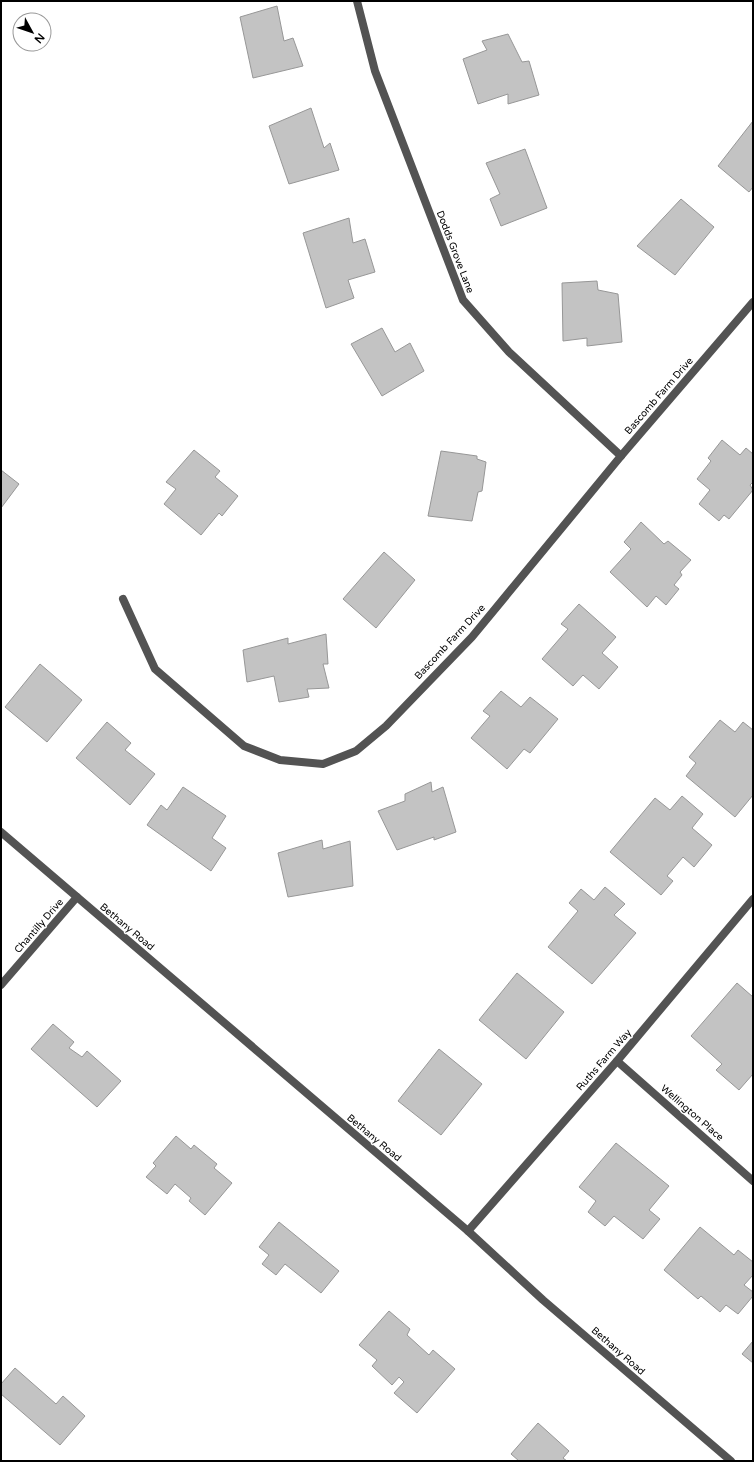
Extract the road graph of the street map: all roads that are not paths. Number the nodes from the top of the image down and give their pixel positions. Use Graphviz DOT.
graph roads {
  1 [pos="357,1"];
  2 [pos="753,302"];
  3 [pos="621,456"];
  4 [pos="123,599"];
  5 [pos="1,832"];
  6 [pos="77,898"];
  7 [pos="753,899"];
  8 [pos="1,985"];
  9 [pos="617,1061"];
  10 [pos="753,1181"];
  11 [pos="468,1231"];
  12 [pos="731,1461"];
  1 -- 3 [label="street, Dodds Grove Lane"];
  2 -- 3 [label="street, Bascomb Farm Drive"];
  3 -- 4 [label="street, Bascomb Farm Drive"];
  5 -- 6 [label="street, Bethany Road"];
  6 -- 8 [label="street, Chantilly Drive"];
  6 -- 11 [label="street, Bethany Road"];
  7 -- 9 [label="street, Ruths Farm Way"];
  9 -- 10 [label="street, Wellington Place"];
  9 -- 11 [label="street, Ruths Farm Way"];
  11 -- 12 [label="street, Bethany Road"];
}
